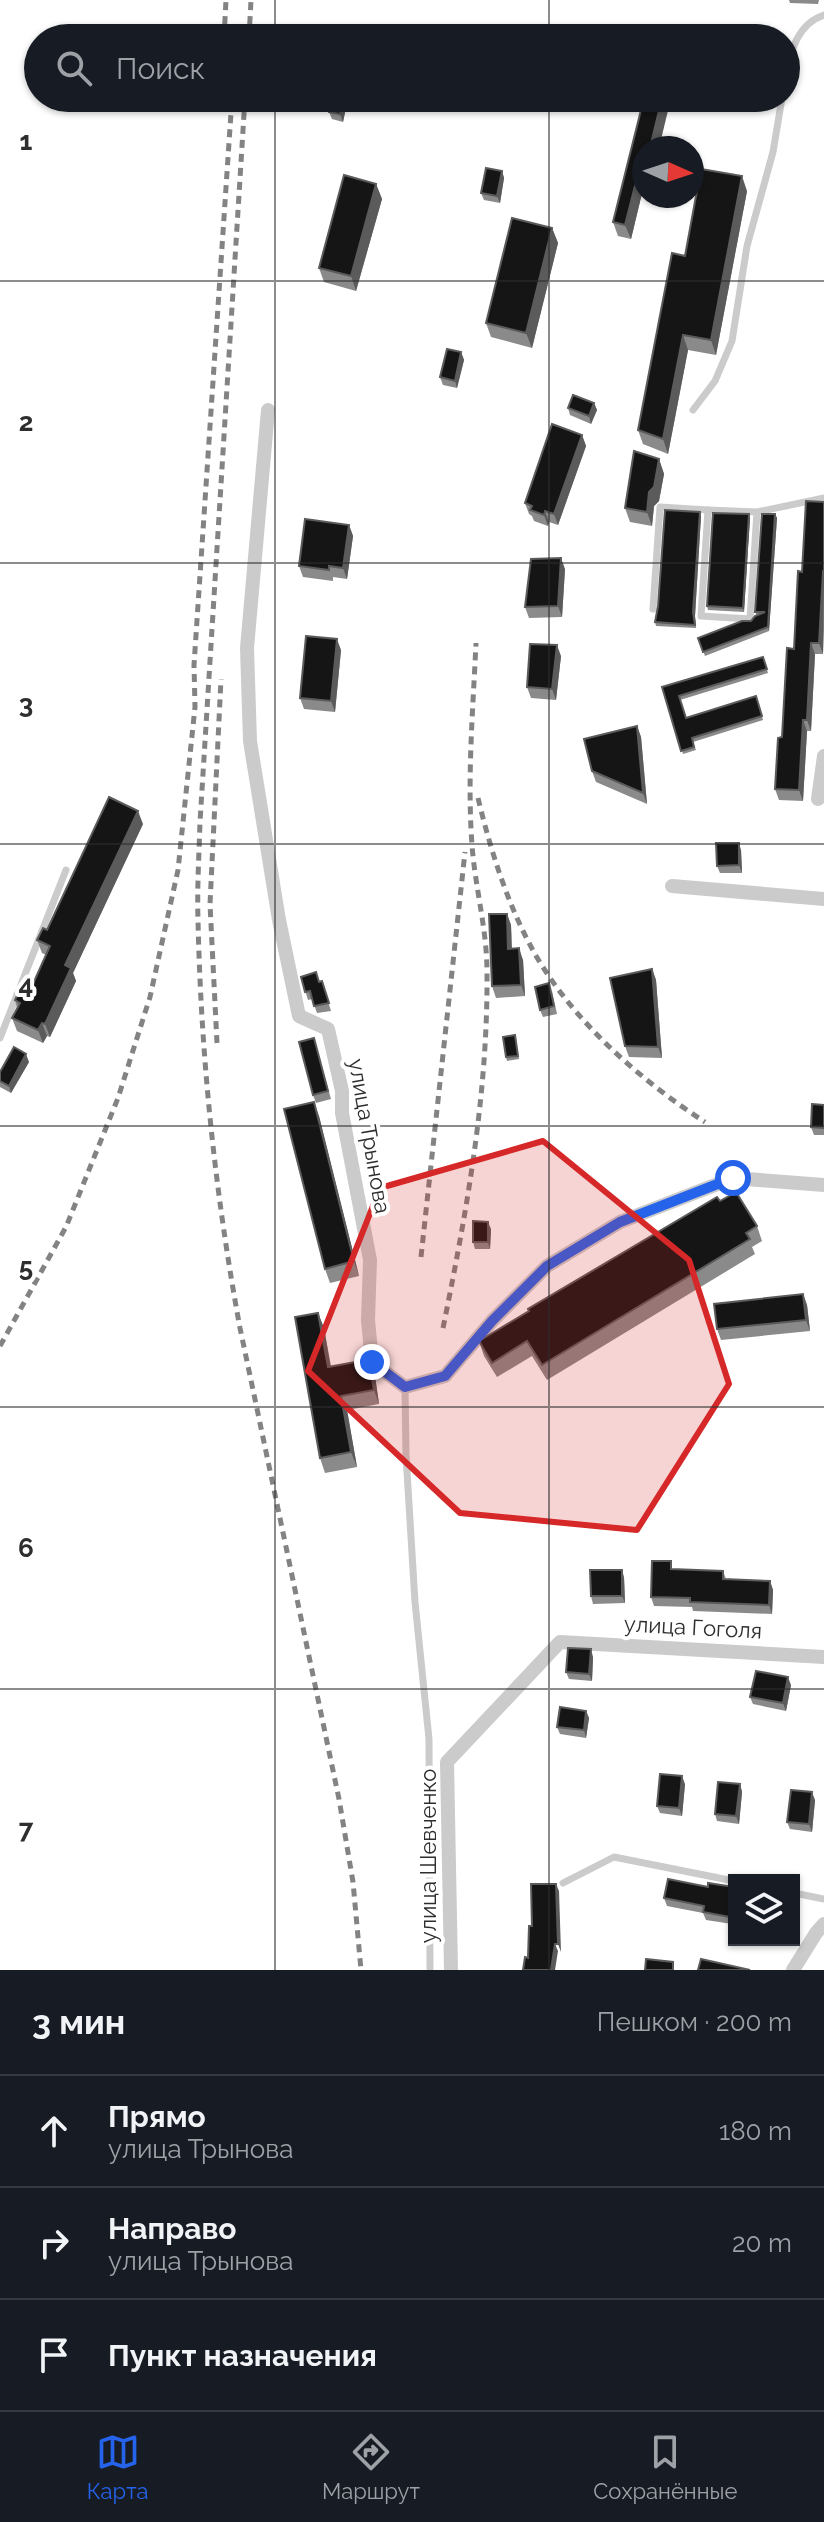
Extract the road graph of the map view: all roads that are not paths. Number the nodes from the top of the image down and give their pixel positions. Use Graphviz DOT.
graph roads {
  1 [pos="824,15"];
  2 [pos="800,33"];
  3 [pos="780,112"];
  4 [pos="268,410"];
  5 [pos="693,410"];
  6 [pos="824,498"];
  7 [pos="708,510"];
  8 [pos="757,512"];
  9 [pos="653,609"];
  10 [pos="824,756"];
  11 [pos="818,799"];
  12 [pos="66,870"];
  13 [pos="672,886"];
  14 [pos="824,899"];
  15 [pos="0,1038"];
  16 [pos="824,1185"];
  17 [pos="405,1387"];
  18 [pos="560,1642"];
  19 [pos="824,1657"];
  20 [pos="728,1880"];
  21 [pos="563,1883"];
  22 [pos="800,1894"];
  23 [pos="824,1899"];
  24 [pos="824,1924"];
  25 [pos="430,1970"];
  26 [pos="451,1970"];
  27 [pos="793,1970"];
  1 -- 2 [label="lane"];
  3 -- 5 [label="lane"];
  4 -- 17 [label="street, улица Трынова"];
  6 -- 8 [label="lane"];
  7 -- 8 [label="lane"];
  7 -- 8 [label="lane"];
  7 -- 9 [label="lane"];
  10 -- 11 [label="street"];
  12 -- 15 [label="lane"];
  13 -- 14 [label="street"];
  16 -- 17 [label="street"];
  17 -- 25 [label="lane"];
  18 -- 19 [label="street, улица Гоголя"];
  18 -- 26 [label="street, улица Шевченко"];
  20 -- 21 [label="lane"];
  22 -- 23 [label="lane"];
  24 -- 27 [label="street"];
}
